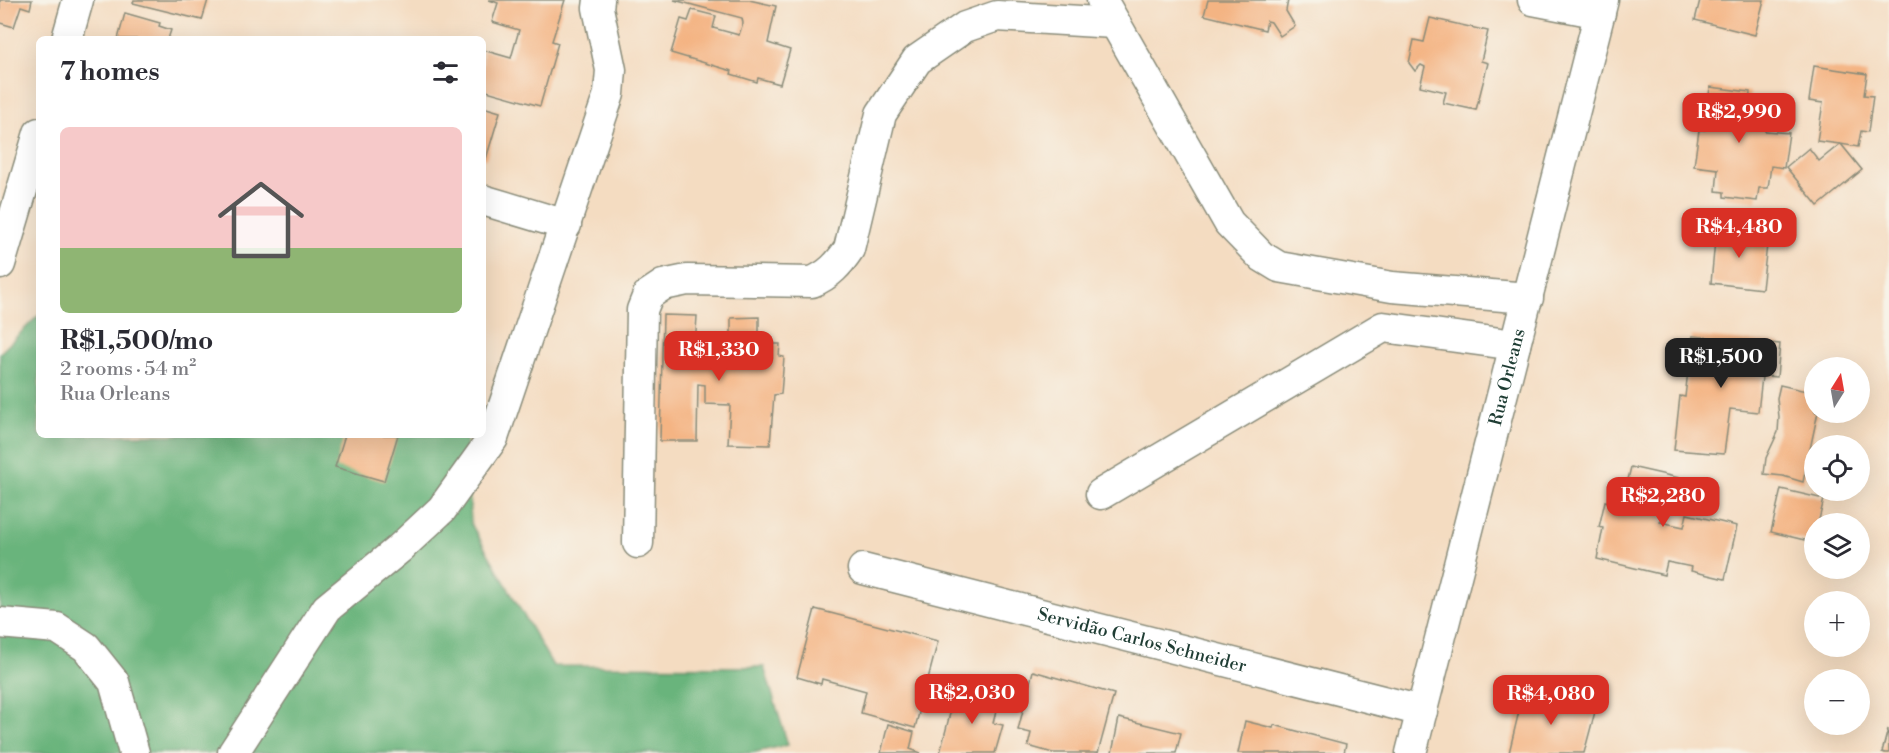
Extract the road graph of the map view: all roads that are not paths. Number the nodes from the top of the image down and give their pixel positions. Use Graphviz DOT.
graph roads {
  1 [pos="78,0"];
  2 [pos="599,0"];
  3 [pos="1533,0"];
  4 [pos="1602,6"];
  5 [pos="1108,11"];
  6 [pos="68,36"];
  7 [pos="36,143"];
  8 [pos="486,201"];
  9 [pos="566,225"];
  10 [pos="0,264"];
  11 [pos="1392,287"];
  12 [pos="1528,298"];
  13 [pos="1383,327"];
  14 [pos="1515,345"];
  15 [pos="1101,494"];
  16 [pos="638,543"];
  17 [pos="863,569"];
  18 [pos="0,623"];
  19 [pos="1422,711"];
  20 [pos="134,753"];
  21 [pos="233,753"];
  22 [pos="1411,753"];
  1 -- 6 [label="street"];
  2 -- 9 [label="street"];
  3 -- 4 [label="street"];
  4 -- 12 [label="street, Rua Orleans"];
  5 -- 11 [label="street"];
  5 -- 16 [label="street"];
  7 -- 10 [label="street"];
  8 -- 9 [label="street"];
  9 -- 21 [label="street"];
  11 -- 12 [label="street"];
  11 -- 13 [label="street"];
  12 -- 14 [label="street, Rua Orleans"];
  13 -- 14 [label="street"];
  13 -- 15 [label="street"];
  14 -- 19 [label="street, Rua Orleans"];
  17 -- 19 [label="street, Servidão Carlos Schneider"];
  18 -- 20 [label="street"];
  19 -- 22 [label="street, Rua Orleans"];
}
